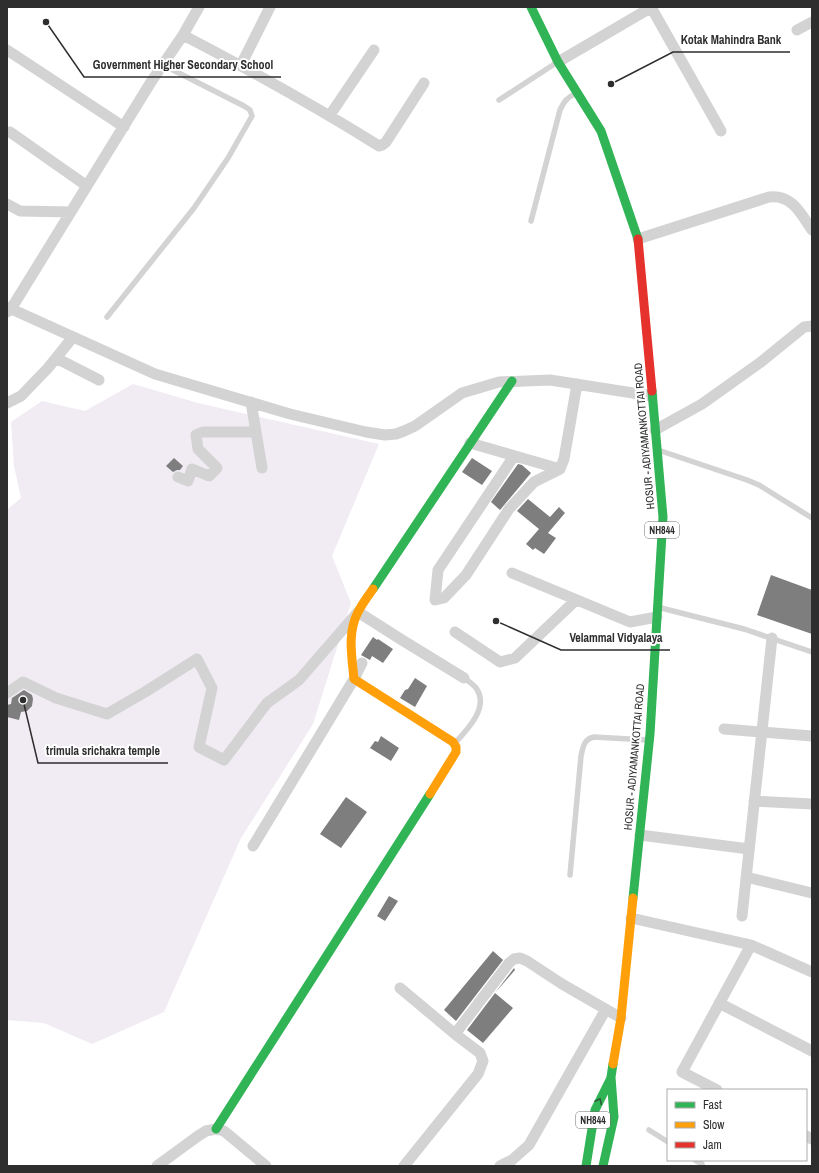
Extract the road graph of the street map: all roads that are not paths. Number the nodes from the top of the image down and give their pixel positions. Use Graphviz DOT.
graph roads {
  1 [pos="199,7"];
  2 [pos="270,7"];
  3 [pos="531,7"];
  4 [pos="652,7"];
  5 [pos="812,22"];
  6 [pos="797,30"];
  7 [pos="183,35"];
  8 [pos="7,50"];
  9 [pos="374,50"];
  10 [pos="558,62"];
  11 [pos="163,65"];
  12 [pos="241,65"];
  13 [pos="424,83"];
  14 [pos="578,93"];
  15 [pos="500,100"];
  16 [pos="330,115"];
  17 [pos="124,127"];
  18 [pos="721,131"];
  19 [pos="10,132"];
  20 [pos="87,186"];
  21 [pos="7,204"];
  22 [pos="71,212"];
  23 [pos="531,221"];
  24 [pos="812,230"];
  25 [pos="638,239"];
  26 [pos="8,309"];
  27 [pos="107,317"];
  28 [pos="812,326"];
  29 [pos="73,337"];
  30 [pos="56,358"];
  31 [pos="99,380"];
  32 [pos="512,381"];
  33 [pos="577,384"];
  34 [pos="652,396"];
  35 [pos="251,402"];
  36 [pos="7,403"];
  37 [pos="655,430"];
  38 [pos="256,432"];
  39 [pos="470,443"];
  40 [pos="657,450"];
  41 [pos="514,456"];
  42 [pos="262,468"];
  43 [pos="560,469"];
  44 [pos="178,477"];
  45 [pos="812,518"];
  46 [pos="512,573"];
  47 [pos="576,600"];
  48 [pos="358,612"];
  49 [pos="657,612"];
  50 [pos="455,632"];
  51 [pos="772,638"];
  52 [pos="812,652"];
  53 [pos="362,663"];
  54 [pos="464,678"];
  55 [pos="354,679"];
  56 [pos="7,693"];
  57 [pos="724,729"];
  58 [pos="762,731"];
  59 [pos="812,736"];
  60 [pos="649,741"];
  61 [pos="455,744"];
  62 [pos="754,802"];
  63 [pos="812,804"];
  64 [pos="640,835"];
  65 [pos="253,846"];
  66 [pos="749,849"];
  67 [pos="570,875"];
  68 [pos="746,877"];
  69 [pos="812,893"];
  70 [pos="742,916"];
  71 [pos="631,918"];
  72 [pos="751,945"];
  73 [pos="812,972"];
  74 [pos="400,988"];
  75 [pos="719,1003"];
  76 [pos="606,1009"];
  77 [pos="621,1018"];
  78 [pos="455,1034"];
  79 [pos="812,1051"];
  80 [pos="612,1077"];
  81 [pos="715,1089"];
  82 [pos="216,1129"];
  83 [pos="649,1130"];
  84 [pos="667,1141"];
  85 [pos="157,1166"];
  86 [pos="266,1166"];
  87 [pos="404,1166"];
  88 [pos="500,1166"];
  89 [pos="586,1166"];
  90 [pos="603,1166"];
  1 -- 7 [label="street"];
  2 -- 12 [label="street"];
  3 -- 10 [label="main road, HOSUR - ADIYAMANKOTTAI ROAD / NH844"];
  4 -- 10 [label="street"];
  4 -- 18 [label="street"];
  5 -- 6 [label="street"];
  7 -- 11 [label="street"];
  7 -- 12 [label="street"];
  8 -- 17 [label="street"];
  9 -- 16 [label="street"];
  10 -- 14 [label="main road, HOSUR - ADIYAMANKOTTAI ROAD / NH844"];
  10 -- 15 [label="lane"];
  11 -- 17 [label="street"];
  11 -- 27 [label="lane"];
  12 -- 16 [label="street"];
  13 -- 16 [label="street"];
  14 -- 23 [label="lane"];
  14 -- 25 [label="main road, HOSUR - ADIYAMANKOTTAI ROAD / NH844"];
  17 -- 20 [label="street"];
  19 -- 20 [label="street"];
  20 -- 22 [label="street"];
  21 -- 22 [label="street"];
  22 -- 26 [label="street"];
  24 -- 25 [label="street"];
  25 -- 34 [label="main road, HOSUR - ADIYAMANKOTTAI ROAD / NH844"];
  26 -- 29 [label="street"];
  28 -- 37 [label="street"];
  29 -- 30 [label="street"];
  29 -- 35 [label="street"];
  30 -- 31 [label="street"];
  30 -- 36 [label="street"];
  32 -- 33 [label="street"];
  32 -- 35 [label="street"];
  32 -- 39 [label="main road"];
  33 -- 34 [label="street"];
  33 -- 43 [label="street"];
  34 -- 37 [label="main road, HOSUR - ADIYAMANKOTTAI ROAD / NH844"];
  35 -- 38 [label="street"];
  37 -- 40 [label="main road, HOSUR - ADIYAMANKOTTAI ROAD / NH844"];
  38 -- 42 [label="street"];
  38 -- 44 [label="street"];
  39 -- 41 [label="street"];
  39 -- 48 [label="main road"];
  40 -- 45 [label="lane"];
  40 -- 49 [label="main road, HOSUR - ADIYAMANKOTTAI ROAD / NH844"];
  41 -- 43 [label="street"];
  41 -- 43 [label="street"];
  46 -- 47 [label="street"];
  47 -- 49 [label="street"];
  47 -- 50 [label="street"];
  48 -- 54 [label="street"];
  48 -- 55 [label="main road"];
  48 -- 56 [label="street"];
  49 -- 51 [label="lane"];
  49 -- 60 [label="main road, HOSUR - ADIYAMANKOTTAI ROAD / NH844"];
  51 -- 52 [label="lane"];
  51 -- 58 [label="street"];
  53 -- 55 [label="street"];
  54 -- 61 [label="lane"];
  55 -- 61 [label="main road"];
  55 -- 65 [label="street"];
  57 -- 58 [label="street"];
  58 -- 59 [label="street"];
  58 -- 62 [label="street"];
  60 -- 64 [label="main road, HOSUR - ADIYAMANKOTTAI ROAD / NH844"];
  60 -- 67 [label="lane"];
  61 -- 82 [label="main road"];
  62 -- 63 [label="street"];
  62 -- 66 [label="street"];
  64 -- 66 [label="street"];
  64 -- 71 [label="main road, HOSUR - ADIYAMANKOTTAI ROAD / NH844"];
  66 -- 68 [label="street"];
  68 -- 69 [label="street"];
  68 -- 70 [label="street"];
  71 -- 72 [label="street"];
  71 -- 77 [label="main road, HOSUR - ADIYAMANKOTTAI ROAD / NH844"];
  72 -- 73 [label="street"];
  72 -- 75 [label="street"];
  74 -- 78 [label="street"];
  75 -- 79 [label="street"];
  75 -- 81 [label="street"];
  76 -- 77 [label="street"];
  76 -- 78 [label="street"];
  76 -- 88 [label="street"];
  77 -- 80 [label="main road, HOSUR - ADIYAMANKOTTAI ROAD / NH844"];
  78 -- 87 [label="street"];
  89 -- 80 [label="main road, HOSUR - ADIYAMANKOTTAI ROAD / NH844, one-way"];
  80 -- 90 [label="main road, HOSUR - ADIYAMANKOTTAI ROAD / NH844"];
  82 -- 85 [label="street"];
  82 -- 86 [label="street"];
  83 -- 84 [label="lane"];
}
